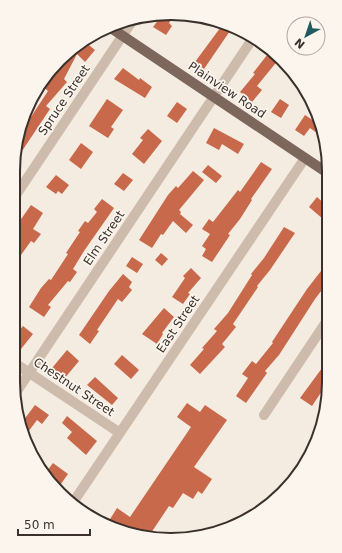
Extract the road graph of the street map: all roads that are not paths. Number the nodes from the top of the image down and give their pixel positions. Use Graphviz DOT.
graph roads {
  1 [pos="128,26"];
  2 [pos="115,30"];
  3 [pos="123,35"];
  4 [pos="250,42"];
  5 [pos="214,96"];
  6 [pos="305,158"];
  7 [pos="322,169"];
  8 [pos="20,189"];
  9 [pos="322,328"];
  10 [pos="20,366"];
  11 [pos="29,372"];
  12 [pos="20,386"];
  13 [pos="264,415"];
  14 [pos="120,433"];
  15 [pos="75,499"];
  1 -- 3 [label="street, Spruce Street"];
  2 -- 3 [label="main road, Plainview Road"];
  3 -- 5 [label="main road, Plainview Road"];
  3 -- 8 [label="street, Spruce Street"];
  4 -- 5 [label="street, Elm Street"];
  5 -- 6 [label="main road, Plainview Road"];
  5 -- 11 [label="street, Elm Street"];
  6 -- 7 [label="main road, Plainview Road"];
  6 -- 14 [label="street, East Street"];
  9 -- 13 [label="street"];
  10 -- 11 [label="street, Chestnut Street"];
  11 -- 12 [label="street, Elm Street"];
  11 -- 14 [label="street, Chestnut Street"];
  14 -- 15 [label="street, East Street"];
}
